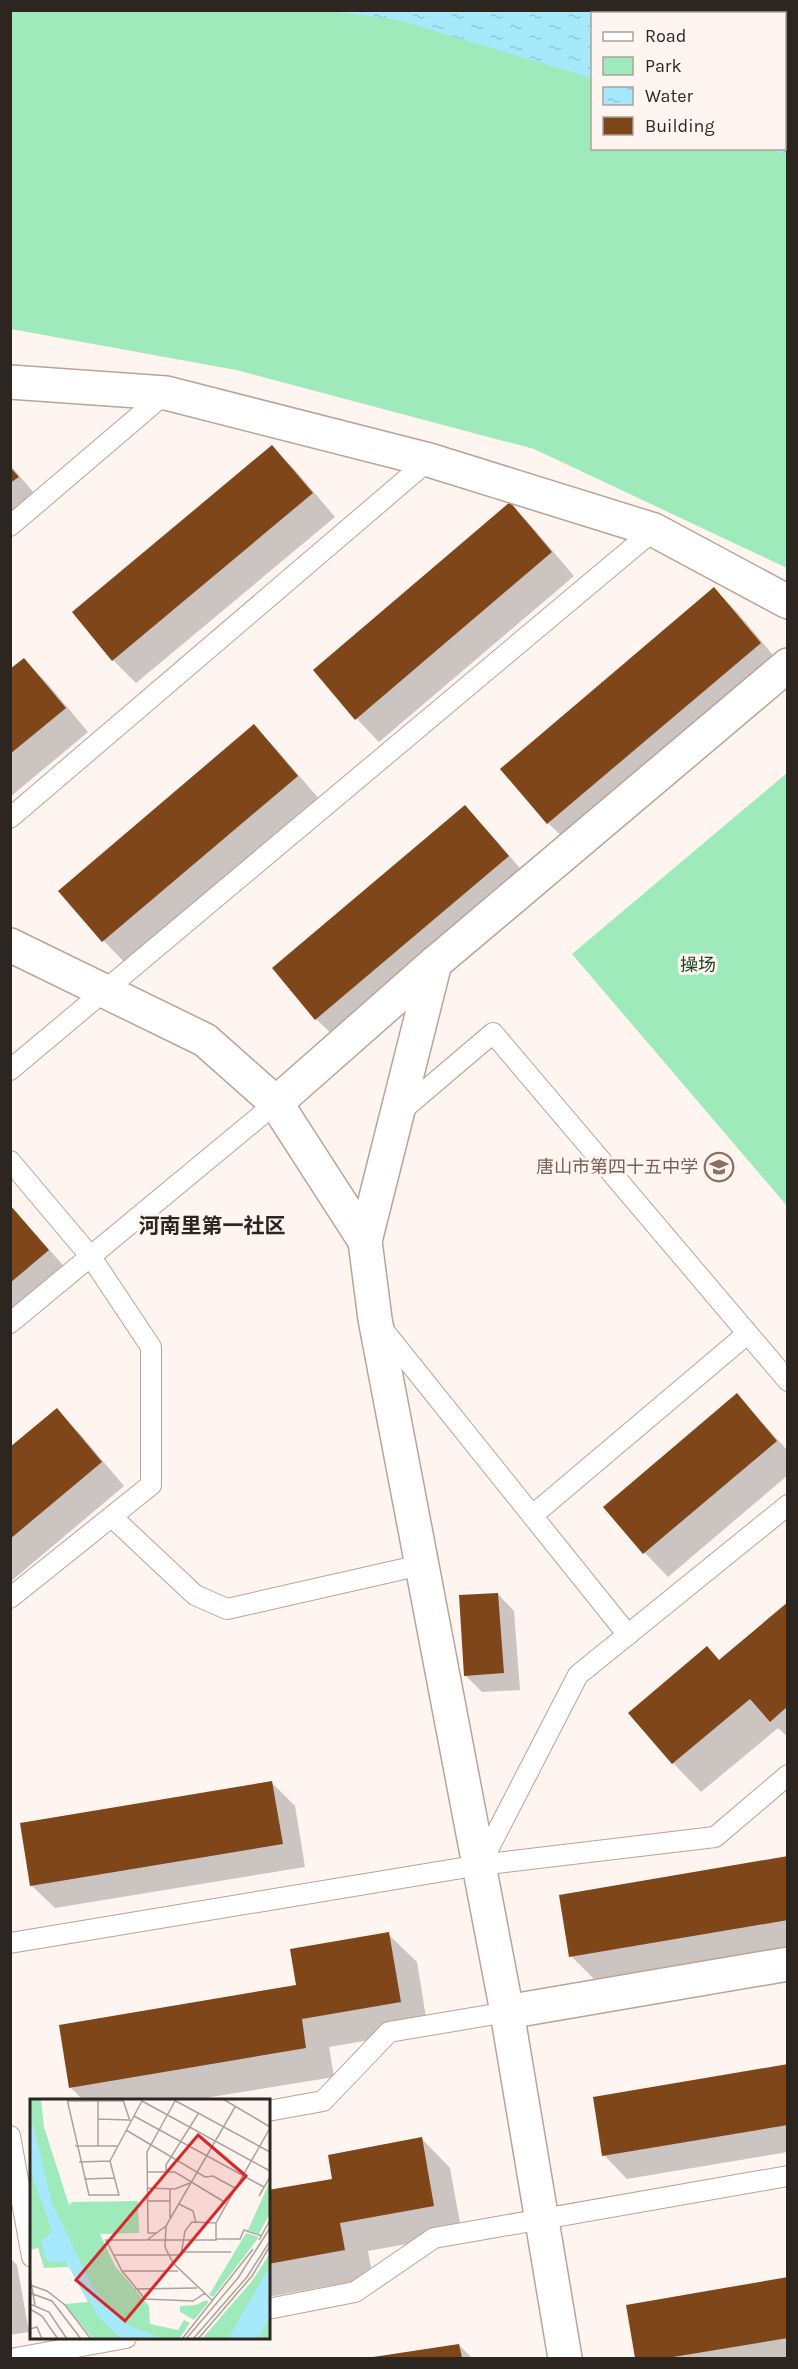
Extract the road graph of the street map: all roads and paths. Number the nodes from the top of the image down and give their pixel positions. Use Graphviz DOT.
graph roads {
  1 [pos="10,382"];
  2 [pos="166,393"];
  3 [pos="429,460"];
  4 [pos="10,526"];
  5 [pos="654,530"];
  6 [pos="788,602"];
  7 [pos="788,664"];
  8 [pos="10,818"];
  9 [pos="10,945"];
  10 [pos="435,963"];
  11 [pos="106,990"];
  12 [pos="10,1070"];
  13 [pos="276,1103"];
  14 [pos="396,1116"];
  15 [pos="10,1161"];
  16 [pos="365,1241"];
  17 [pos="91,1257"];
  18 [pos="375,1319"];
  19 [pos="10,1323"];
  20 [pos="747,1334"];
  21 [pos="788,1382"];
  22 [pos="788,1505"];
  23 [pos="533,1515"];
  24 [pos="112,1517"];
  25 [pos="421,1565"];
  26 [pos="10,1598"];
  27 [pos="628,1635"];
  28 [pos="788,1775"];
  29 [pos="480,1865"];
  30 [pos="10,1943"];
  31 [pos="788,1964"];
  32 [pos="507,2012"];
  33 [pos="270,2111"];
  34 [pos="10,2136"];
  35 [pos="23,2155"];
  36 [pos="788,2176"];
  37 [pos="542,2219"];
  38 [pos="30,2234"];
  39 [pos="270,2309"];
  40 [pos="114,2339"];
  41 [pos="48,2350"];
  42 [pos="16,2358"];
  43 [pos="566,2358"];
  1 -- 2 [label="street"];
  2 -- 3 [label="street"];
  2 -- 4 [label="lane"];
  3 -- 5 [label="street"];
  3 -- 8 [label="lane"];
  5 -- 6 [label="street"];
  5 -- 11 [label="lane"];
  7 -- 10 [label="street"];
  9 -- 11 [label="street"];
  10 -- 13 [label="street"];
  10 -- 14 [label="street"];
  11 -- 12 [label="lane"];
  11 -- 13 [label="street"];
  13 -- 16 [label="street"];
  13 -- 17 [label="lane"];
  14 -- 16 [label="street"];
  14 -- 20 [label="lane"];
  15 -- 17 [label="lane"];
  16 -- 18 [label="street"];
  17 -- 19 [label="lane"];
  17 -- 24 [label="lane"];
  18 -- 23 [label="lane"];
  18 -- 25 [label="street"];
  20 -- 21 [label="lane"];
  20 -- 23 [label="lane"];
  22 -- 27 [label="lane"];
  23 -- 27 [label="lane"];
  24 -- 25 [label="lane"];
  24 -- 26 [label="lane"];
  25 -- 29 [label="street"];
  27 -- 29 [label="lane"];
  28 -- 29 [label="lane"];
  29 -- 30 [label="lane"];
  29 -- 32 [label="street"];
  31 -- 32 [label="street"];
  32 -- 33 [label="lane"];
  32 -- 37 [label="street"];
  34 -- 35 [label="lane"];
  35 -- 38 [label="lane"];
  36 -- 37 [label="lane"];
  37 -- 39 [label="lane"];
  37 -- 43 [label="street"];
  40 -- 41 [label="lane"];
  41 -- 42 [label="lane"];
}
